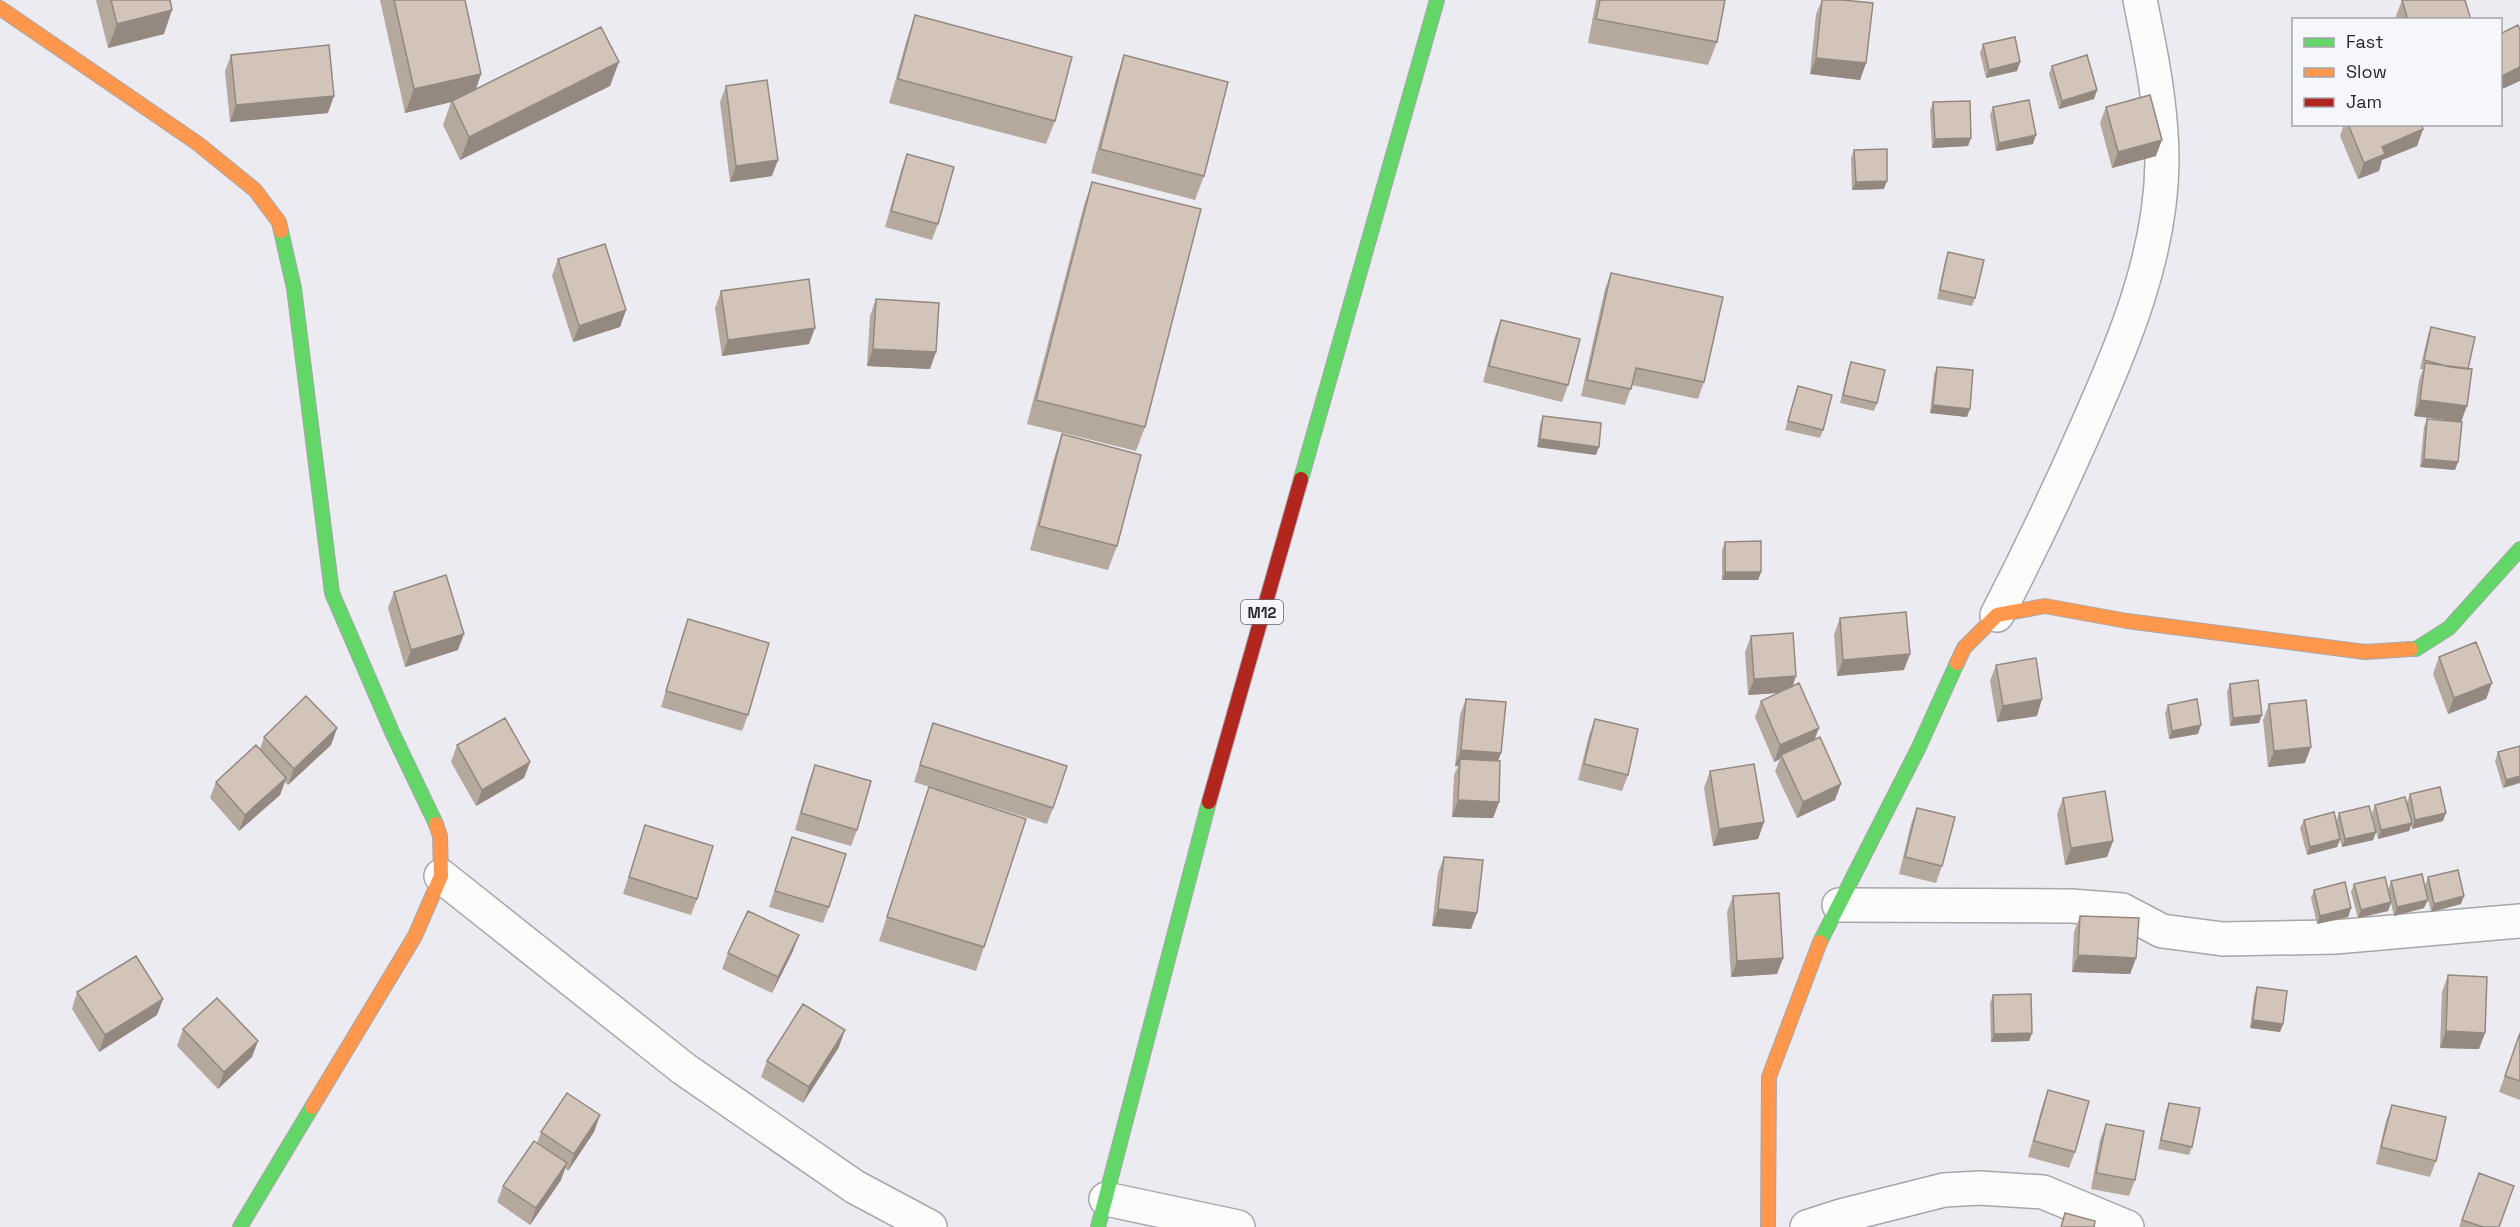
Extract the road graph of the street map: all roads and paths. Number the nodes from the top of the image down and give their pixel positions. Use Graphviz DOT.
graph roads {
  1 [pos="1437,0"];
  2 [pos="2140,0"];
  3 [pos="0,8"];
  4 [pos="2520,549"];
  5 [pos="1997,615"];
  6 [pos="441,876"];
  7 [pos="1839,904"];
  8 [pos="2520,921"];
  9 [pos="1102,1213"];
  10 [pos="240,1227"];
  11 [pos="930,1227"];
  12 [pos="1238,1227"];
  13 [pos="1767,1227"];
  14 [pos="1807,1227"];
  15 [pos="2127,1227"];
  1 -- 9 [label="main road, M12"];
  2 -- 5 [label="street"];
  3 -- 6 [label="main road"];
  4 -- 5 [label="main road"];
  5 -- 7 [label="main road"];
  6 -- 10 [label="main road"];
  6 -- 11 [label="street"];
  7 -- 8 [label="street"];
  7 -- 13 [label="main road"];
  9 -- 12 [label="street"];
  14 -- 15 [label="street"];
}
